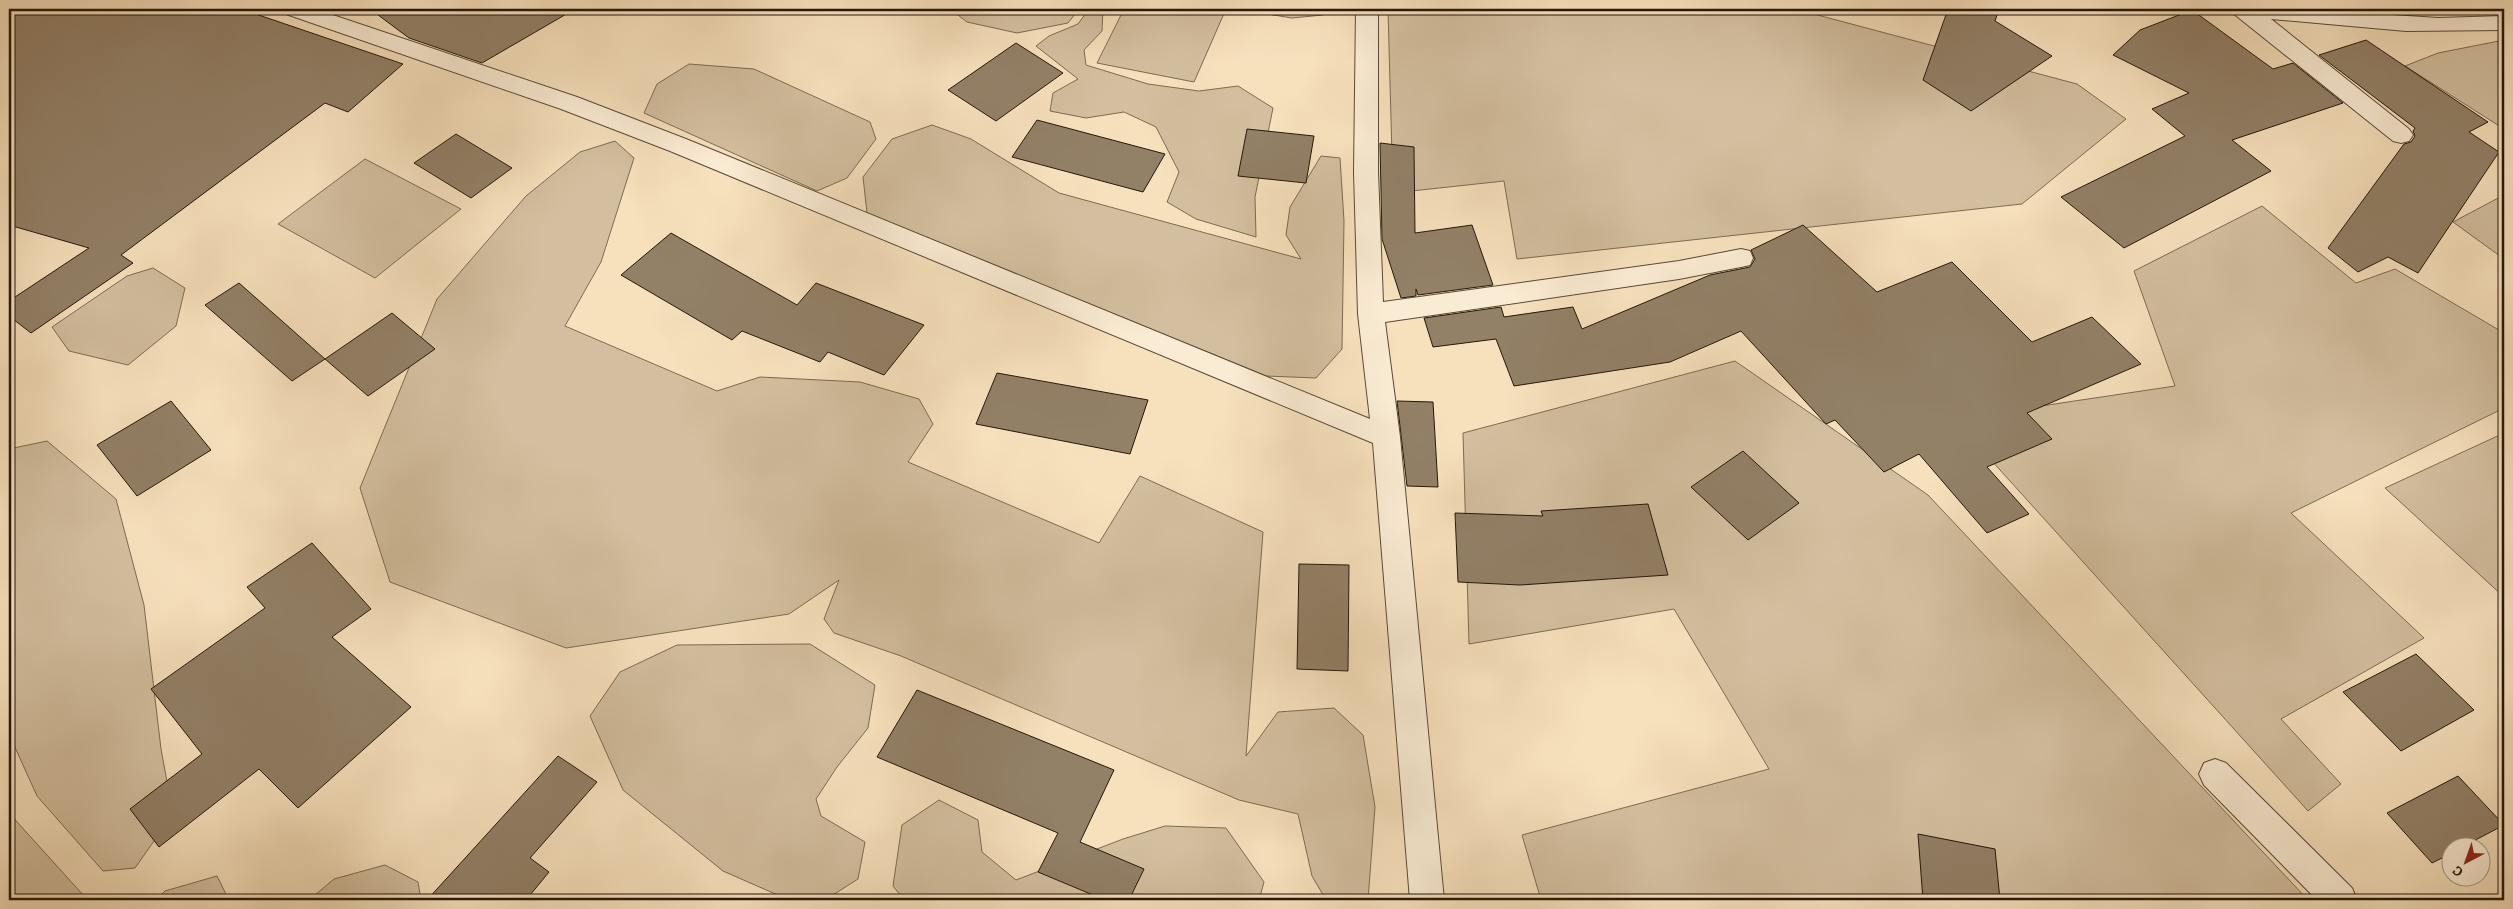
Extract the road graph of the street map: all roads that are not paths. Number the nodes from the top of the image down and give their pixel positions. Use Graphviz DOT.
graph roads {
  1 [pos="294,9"];
  2 [pos="1366,9"];
  3 [pos="2243,9"];
  4 [pos="2504,23"];
  5 [pos="2401,135"];
  6 [pos="1741,258"];
  7 [pos="1370,314"];
  8 [pos="1386,437"];
  9 [pos="2215,774"];
  10 [pos="1426,900"];
  11 [pos="2340,900"];
  1 -- 8 [label="lane"];
  2 -- 7 [label="lane"];
  3 -- 4 [label="lane"];
  3 -- 5 [label="lane"];
  6 -- 7 [label="lane"];
  7 -- 8 [label="lane"];
  8 -- 10 [label="lane"];
  9 -- 11 [label="lane"];
}
